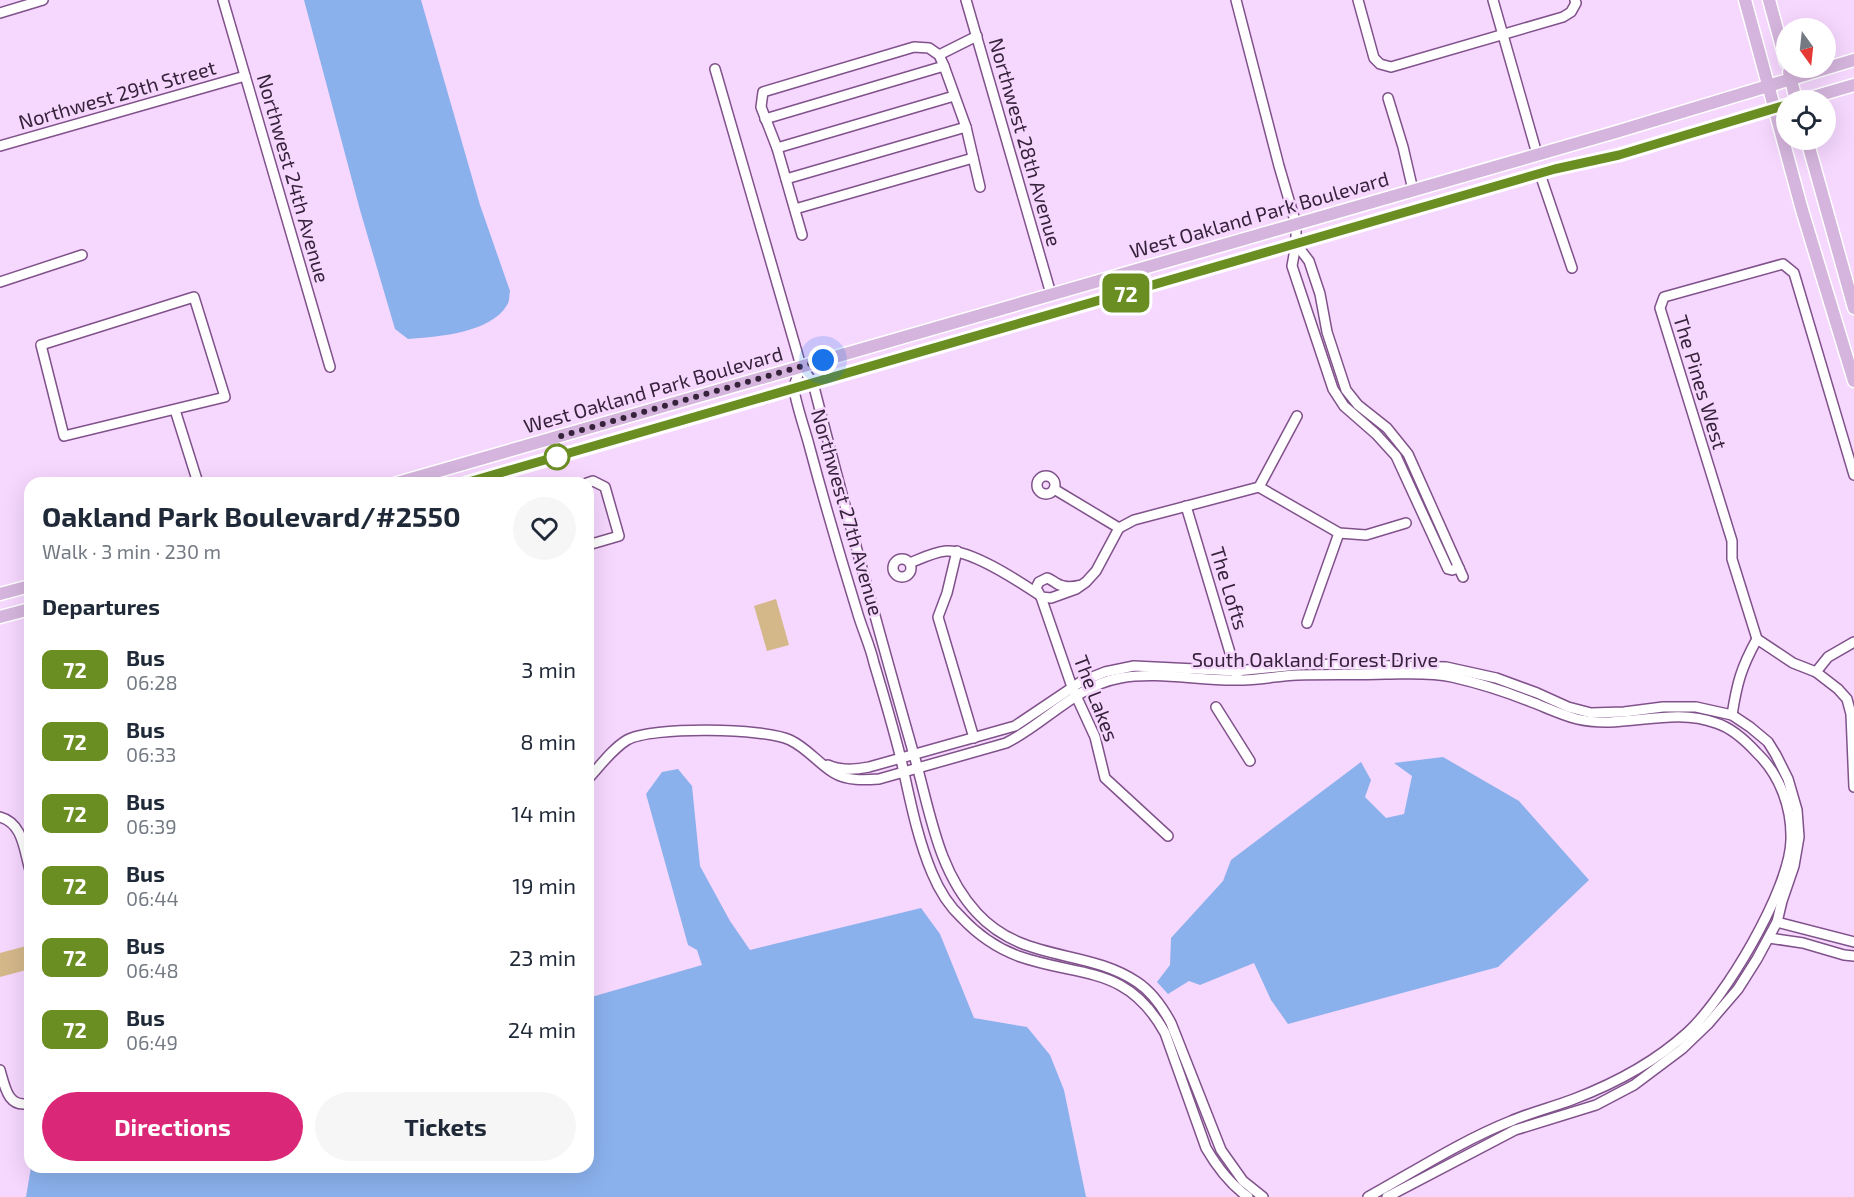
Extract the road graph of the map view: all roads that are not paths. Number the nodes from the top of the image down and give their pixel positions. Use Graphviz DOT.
graph roads {
  1 [pos="44,0"];
  2 [pos="223,0"];
  3 [pos="966,0"];
  4 [pos="1236,0"];
  5 [pos="1357,0"];
  6 [pos="1493,0"];
  7 [pos="1575,0"];
  8 [pos="1745,0"];
  9 [pos="1769,0"];
  10 [pos="0,13"];
  11 [pos="1776,26"];
  12 [pos="1503,34"];
  13 [pos="977,36"];
  14 [pos="939,55"];
  15 [pos="1854,60"];
  16 [pos="1836,64"];
  17 [pos="944,66"];
  18 [pos="715,69"];
  19 [pos="245,76"];
  20 [pos="1781,78"];
  21 [pos="1854,85"];
  22 [pos="1769,86"];
  23 [pos="1836,90"];
  24 [pos="954,96"];
  25 [pos="1388,98"];
  26 [pos="1776,98"];
  27 [pos="1776,108"];
  28 [pos="765,119"];
  29 [pos="966,128"];
  30 [pos="0,146"];
  31 [pos="1563,147"];
  32 [pos="777,148"];
  33 [pos="1790,150"];
  34 [pos="1810,150"];
  35 [pos="1537,154"];
  36 [pos="973,158"];
  37 [pos="1540,174"];
  38 [pos="786,179"];
  39 [pos="1522,179"];
  40 [pos="980,187"];
  41 [pos="1413,190"];
  42 [pos="795,209"];
  43 [pos="1296,224"];
  44 [pos="802,235"];
  45 [pos="1296,244"];
  46 [pos="82,255"];
  47 [pos="1572,268"];
  48 [pos="0,282"];
  49 [pos="1084,285"];
  50 [pos="1052,294"];
  51 [pos="1854,308"];
  52 [pos="1061,311"];
  53 [pos="1038,318"];
  54 [pos="801,366"];
  55 [pos="330,367"];
  56 [pos="1854,381"];
  57 [pos="813,383"];
  58 [pos="794,388"];
  59 [pos="1348,393"];
  60 [pos="1338,399"];
  61 [pos="175,410"];
  62 [pos="1365,411"];
  63 [pos="1297,416"];
  64 [pos="1358,419"];
  65 [pos="507,451"];
  66 [pos="484,457"];
  67 [pos="1854,475"];
  68 [pos="196,477"];
  69 [pos="417,477"];
  70 [pos="474,477"];
  71 [pos="494,477"];
  72 [pos="501,477"];
  73 [pos="594,482"];
  74 [pos="1259,487"];
  75 [pos="1054,489"];
  76 [pos="1186,506"];
  77 [pos="1406,523"];
  78 [pos="1119,528"];
  79 [pos="1339,533"];
  80 [pos="594,543"];
  81 [pos="957,551"];
  82 [pos="910,563"];
  83 [pos="1056,584"];
  84 [pos="1082,585"];
  85 [pos="24,588"];
  86 [pos="0,594"];
  87 [pos="1044,594"];
  88 [pos="24,610"];
  89 [pos="0,617"];
  90 [pos="1306,623"];
  91 [pos="1757,639"];
  92 [pos="1854,642"];
  93 [pos="1816,672"];
  94 [pos="1456,674"];
  95 [pos="1237,676"];
  96 [pos="1074,691"];
  97 [pos="1216,707"];
  98 [pos="1732,715"];
  99 [pos="974,738"];
  100 [pos="914,754"];
  101 [pos="900,757"];
  102 [pos="1250,761"];
  103 [pos="823,764"];
  104 [pos="918,768"];
  105 [pos="594,773"];
  106 [pos="903,773"];
  107 [pos="1854,787"];
  108 [pos="0,817"];
  109 [pos="1168,836"];
  110 [pos="24,848"];
  111 [pos="1777,922"];
  112 [pos="1769,938"];
  113 [pos="1854,942"];
  114 [pos="1854,956"];
  115 [pos="0,1070"];
  116 [pos="24,1104"];
  117 [pos="1248,1197"];
  118 [pos="1263,1197"];
  119 [pos="1368,1197"];
  120 [pos="1387,1197"];
  1 -- 10 [label="street"];
  2 -- 19 [label="street, Northwest 24th Avenue"];
  3 -- 13 [label="street, Northwest 28th Avenue"];
  4 -- 43 [label="street"];
  5 -- 12 [label="street"];
  6 -- 12 [label="street"];
  7 -- 12 [label="street"];
  8 -- 22 [label="main road"];
  9 -- 11 [label="main road"];
  12 -- 35 [label="street"];
  13 -- 14 [label="street"];
  13 -- 50 [label="street, Northwest 28th Avenue"];
  14 -- 17 [label="street"];
  14 -- 28 [label="street"];
  15 -- 16 [label="main road, West Oakland Park Boulevard"];
  17 -- 24 [label="street"];
  17 -- 28 [label="street"];
  18 -- 54 [label="street"];
  19 -- 30 [label="street, Northwest 29th Street"];
  19 -- 55 [label="street, Northwest 24th Avenue"];
  20 -- 22 [label="main road, West Oakland Park Boulevard"];
  21 -- 23 [label="main road"];
  22 -- 26 [label="main road"];
  22 -- 31 [label="main road, West Oakland Park Boulevard"];
  24 -- 29 [label="street"];
  24 -- 32 [label="street"];
  25 -- 41 [label="street"];
  27 -- 37 [label="main road, West Oakland Park Boulevard"];
  28 -- 32 [label="street"];
  29 -- 36 [label="street"];
  29 -- 38 [label="street"];
  31 -- 35 [label="main road, West Oakland Park Boulevard"];
  31 -- 37 [label="main road"];
  32 -- 38 [label="street"];
  33 -- 56 [label="main road"];
  34 -- 51 [label="main road"];
  35 -- 39 [label="main road"];
  35 -- 41 [label="main road, West Oakland Park Boulevard"];
  36 -- 40 [label="street"];
  36 -- 42 [label="street"];
  37 -- 39 [label="main road, West Oakland Park Boulevard"];
  37 -- 47 [label="street"];
  38 -- 42 [label="street"];
  39 -- 45 [label="main road, West Oakland Park Boulevard"];
  41 -- 43 [label="main road, West Oakland Park Boulevard"];
  42 -- 44 [label="street"];
  43 -- 45 [label="street"];
  43 -- 49 [label="main road, West Oakland Park Boulevard"];
  45 -- 52 [label="main road, West Oakland Park Boulevard"];
  45 -- 59 [label="street"];
  45 -- 60 [label="street"];
  46 -- 48 [label="street"];
  49 -- 50 [label="main road, West Oakland Park Boulevard"];
  49 -- 52 [label="main road"];
  50 -- 53 [label="main road"];
  50 -- 54 [label="main road, West Oakland Park Boulevard"];
  52 -- 53 [label="main road, West Oakland Park Boulevard"];
  53 -- 57 [label="main road, West Oakland Park Boulevard"];
  54 -- 57 [label="street"];
  54 -- 58 [label="street, Northwest 27th Avenue"];
  54 -- 65 [label="main road, West Oakland Park Boulevard"];
  57 -- 58 [label="main road, West Oakland Park Boulevard"];
  57 -- 100 [label="street"];
  58 -- 72 [label="main road, West Oakland Park Boulevard"];
  58 -- 101 [label="street, Northwest 27th Avenue"];
  59 -- 60 [label="street"];
  59 -- 62 [label="street"];
  60 -- 64 [label="street"];
  61 -- 61 [label="street"];
  61 -- 68 [label="street"];
  62 -- 64 [label="street"];
  62 -- 64 [label="street"];
  63 -- 74 [label="street"];
  65 -- 66 [label="main road, West Oakland Park Boulevard"];
  65 -- 71 [label="main road"];
  66 -- 69 [label="main road, West Oakland Park Boulevard"];
  66 -- 70 [label="main road"];
  67 -- 91 [label="street, The Pines West"];
  73 -- 80 [label="street"];
  74 -- 76 [label="street"];
  74 -- 79 [label="street"];
  75 -- 78 [label="street"];
  76 -- 78 [label="street"];
  76 -- 95 [label="street, The Lofts"];
  77 -- 79 [label="street"];
  78 -- 84 [label="street"];
  79 -- 90 [label="street"];
  81 -- 82 [label="street"];
  81 -- 87 [label="street"];
  81 -- 99 [label="street"];
  83 -- 84 [label="street"];
  83 -- 87 [label="street, The Lakes"];
  83 -- 87 [label="street"];
  84 -- 87 [label="street"];
  85 -- 86 [label="main road"];
  87 -- 96 [label="street, The Lakes"];
  88 -- 89 [label="main road"];
  91 -- 93 [label="street"];
  91 -- 98 [label="street"];
  92 -- 93 [label="street"];
  93 -- 107 [label="street"];
  94 -- 95 [label="street, South Oakland Forest Drive"];
  94 -- 98 [label="street, South Oakland Forest Drive"];
  94 -- 119 [label="street, South Oakland Forest Drive"];
  95 -- 96 [label="street, South Oakland Forest Drive"];
  96 -- 99 [label="street, South Oakland Forest Drive"];
  96 -- 104 [label="street, South Oakland Forest Drive"];
  96 -- 109 [label="street, The Lakes"];
  97 -- 102 [label="street"];
  98 -- 111 [label="street, South Oakland Forest Drive"];
  99 -- 100 [label="street, South Oakland Forest Drive"];
  100 -- 101 [label="street, South Oakland Forest Drive"];
  100 -- 104 [label="street"];
  101 -- 103 [label="street, South Oakland Forest Drive"];
  101 -- 106 [label="street, Northwest 27th Avenue"];
  103 -- 105 [label="street, South Oakland Forest Drive"];
  103 -- 106 [label="street, South Oakland Forest Drive"];
  104 -- 106 [label="street, South Oakland Forest Drive"];
  104 -- 118 [label="street"];
  106 -- 117 [label="street, Northwest 27th Avenue"];
  108 -- 110 [label="street"];
  111 -- 112 [label="street, South Oakland Forest Drive"];
  111 -- 113 [label="street"];
  112 -- 114 [label="street"];
  112 -- 120 [label="street, South Oakland Forest Drive"];
  115 -- 116 [label="street"];
}
